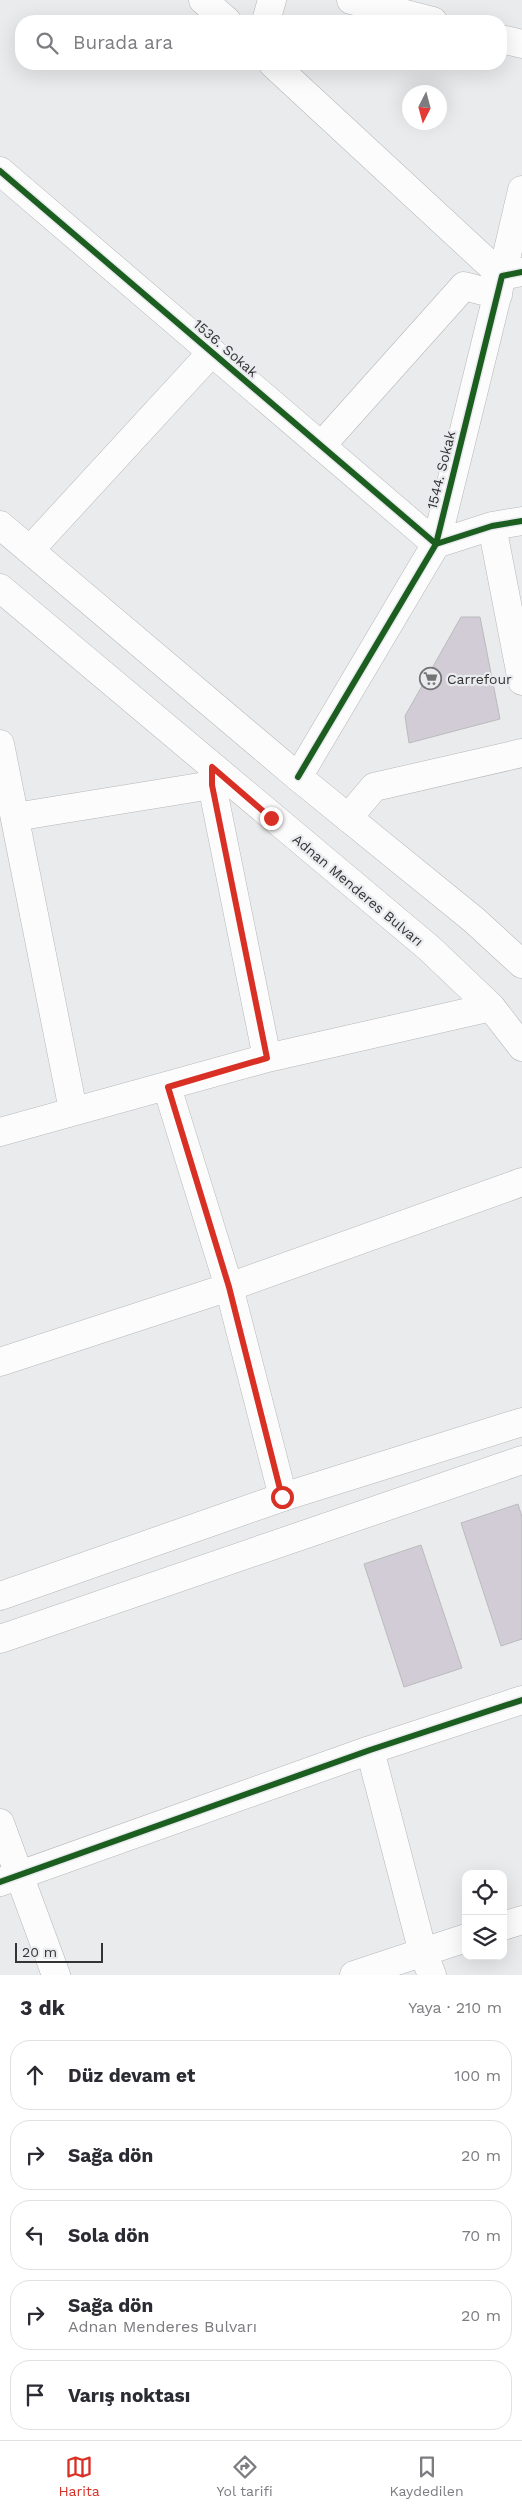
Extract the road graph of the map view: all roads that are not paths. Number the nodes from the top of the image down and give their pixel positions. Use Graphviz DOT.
graph roads {
  1 [pos="203,0"];
  2 [pos="272,0"];
  3 [pos="351,0"];
  4 [pos="220,15"];
  5 [pos="268,15"];
  6 [pos="410,15"];
  7 [pos="507,40"];
  8 [pos="522,44"];
  9 [pos="279,70"];
  10 [pos="0,171"];
  11 [pos="522,190"];
  12 [pos="507,281"];
  13 [pos="212,352"];
  14 [pos="321,446"];
  15 [pos="522,521"];
  16 [pos="0,525"];
  17 [pos="492,526"];
  18 [pos="436,544"];
  19 [pos="30,550"];
  20 [pos="0,588"];
  21 [pos="522,681"];
  22 [pos="0,744"];
  23 [pos="522,753"];
  24 [pos="212,776"];
  25 [pos="298,777"];
  26 [pos="15,817"];
  27 [pos="348,818"];
  28 [pos="522,964"];
  29 [pos="491,1007"];
  30 [pos="522,1047"];
  31 [pos="267,1058"];
  32 [pos="168,1087"];
  33 [pos="73,1110"];
  34 [pos="0,1132"];
  35 [pos="522,1182"];
  36 [pos="229,1287"];
  37 [pos="0,1362"];
  38 [pos="522,1422"];
  39 [pos="522,1460"];
  40 [pos="282,1497"];
  41 [pos="0,1596"];
  42 [pos="0,1639"];
  43 [pos="522,1700"];
  44 [pos="370,1750"];
  45 [pos="0,1823"];
  46 [pos="9,1879"];
  47 [pos="522,1920"];
  48 [pos="507,1925"];
  49 [pos="462,1941"];
  50 [pos="427,1964"];
  51 [pos="56,1975"];
  52 [pos="354,1975"];
  1 -- 4 [label="street"];
  2 -- 5 [label="street"];
  3 -- 6 [label="street"];
  7 -- 8 [label="street"];
  9 -- 12 [label="street"];
  10 -- 13 [label="street, 1536. Sokak"];
  11 -- 12 [label="street, 1544. Sokak"];
  12 -- 14 [label="street"];
  12 -- 18 [label="street, 1544. Sokak"];
  13 -- 14 [label="street, 1536. Sokak"];
  13 -- 19 [label="street"];
  14 -- 18 [label="street, 1536. Sokak"];
  15 -- 17 [label="street"];
  16 -- 19 [label="street"];
  17 -- 18 [label="street"];
  17 -- 21 [label="street"];
  18 -- 25 [label="street, 1544. Sokak"];
  19 -- 25 [label="street"];
  20 -- 24 [label="street, Adnan Menderes Bulvarı"];
  22 -- 26 [label="street"];
  23 -- 27 [label="street"];
  24 -- 26 [label="street"];
  24 -- 29 [label="street, Adnan Menderes Bulvarı"];
  24 -- 31 [label="street"];
  25 -- 27 [label="street"];
  26 -- 33 [label="street"];
  27 -- 28 [label="street"];
  29 -- 30 [label="street, Adnan Menderes Bulvarı"];
  29 -- 31 [label="street"];
  31 -- 32 [label="street"];
  32 -- 33 [label="street"];
  32 -- 36 [label="street"];
  33 -- 34 [label="street"];
  35 -- 36 [label="street"];
  36 -- 37 [label="street"];
  36 -- 40 [label="street"];
  38 -- 40 [label="street"];
  39 -- 42 [label="street"];
  40 -- 41 [label="street"];
  43 -- 44 [label="street"];
  44 -- 46 [label="street"];
  44 -- 50 [label="street"];
  45 -- 46 [label="street"];
  46 -- 51 [label="street"];
  47 -- 48 [label="street"];
  49 -- 50 [label="street"];
  50 -- 52 [label="street"];
}
